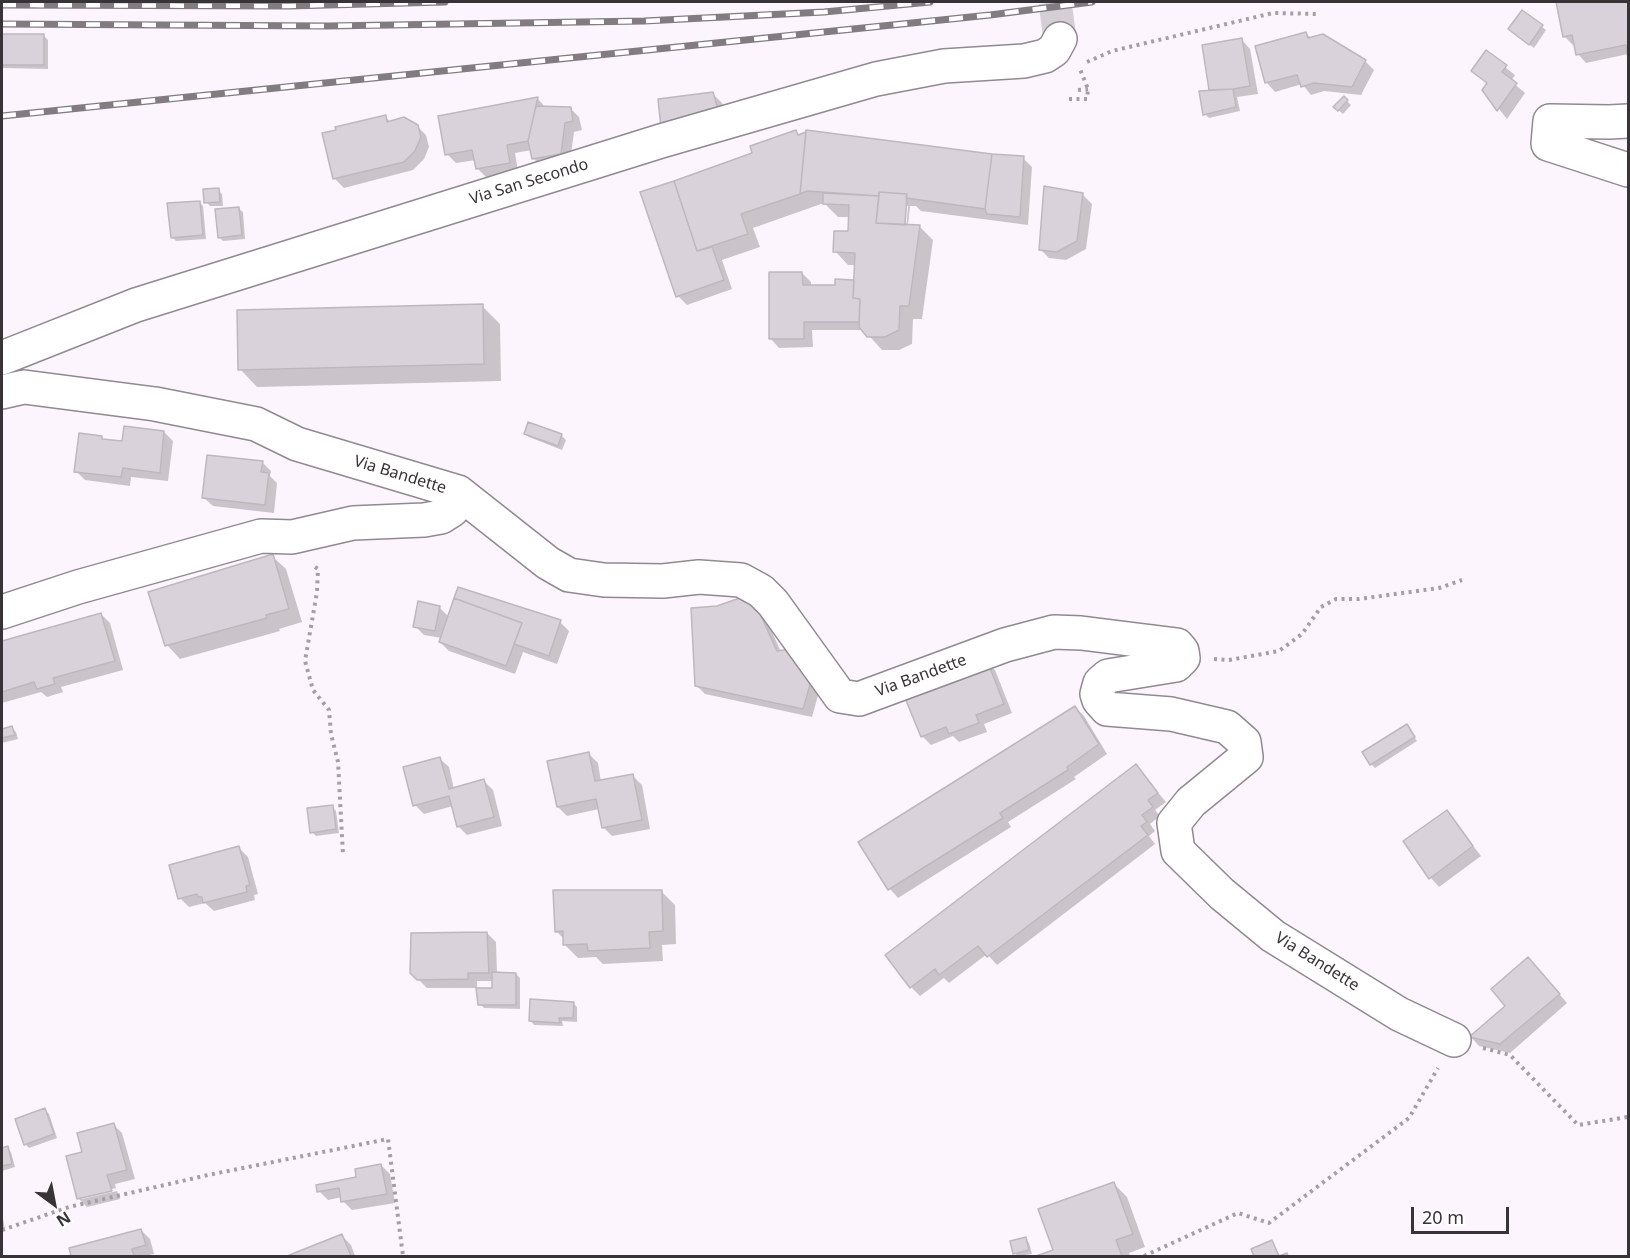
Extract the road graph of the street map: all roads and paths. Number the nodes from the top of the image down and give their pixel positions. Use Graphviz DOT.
graph roads {
  1 [pos="1318,14"];
  2 [pos="1060,39"];
  3 [pos="1088,89"];
  4 [pos="1078,90"];
  5 [pos="1069,99"];
  6 [pos="1629,121"];
  7 [pos="1629,170"];
  8 [pos="2,358"];
  9 [pos="2,392"];
  10 [pos="458,492"];
  11 [pos="292,537"];
  12 [pos="1462,580"];
  13 [pos="2,612"];
  14 [pos="1183,658"];
  15 [pos="343,855"];
  16 [pos="1455,1040"];
  17 [pos="1629,1117"];
  18 [pos="2,1230"];
  19 [pos="403,1257"];
  20 [pos="1144,1257"];
  1 -- 3 [label="path"];
  2 -- 8 [label="street, Via San Secondo"];
  3 -- 4 [label="path"];
  3 -- 5 [label="path"];
  6 -- 7 [label="street"];
  9 -- 10 [label="street, Via Bandette"];
  10 -- 11 [label="street"];
  10 -- 14 [label="street, Via Bandette"];
  11 -- 13 [label="street"];
  11 -- 15 [label="path"];
  12 -- 14 [label="path"];
  14 -- 16 [label="street, Via Bandette"];
  16 -- 17 [label="path"];
  16 -- 20 [label="path"];
  18 -- 19 [label="path"];
}
